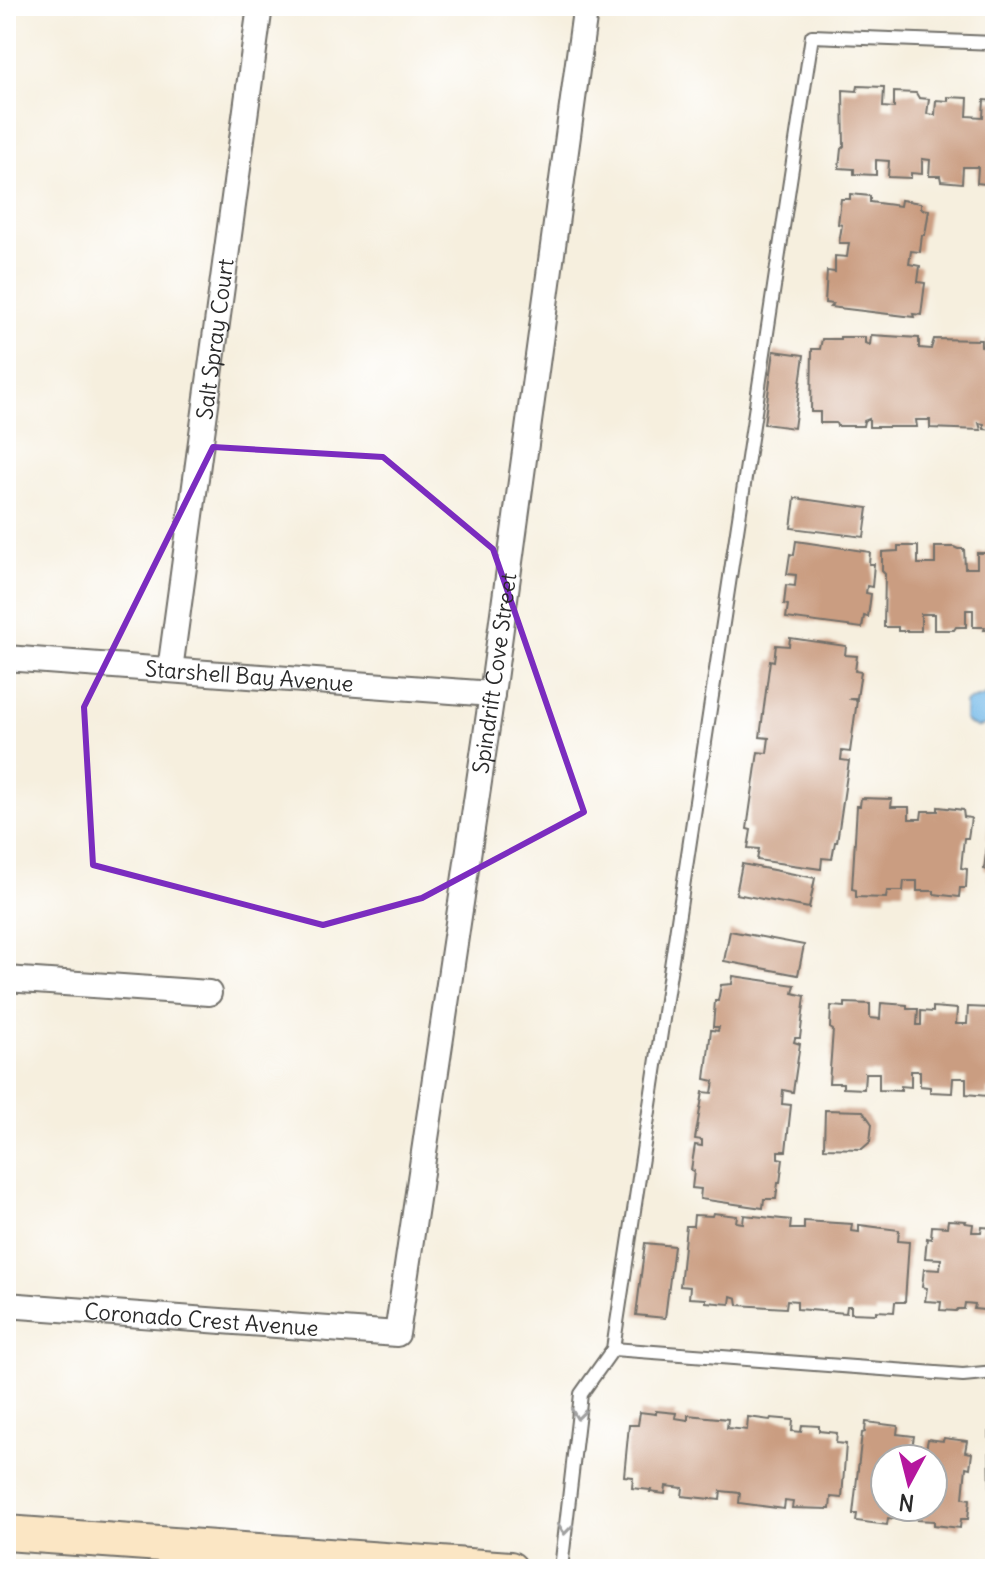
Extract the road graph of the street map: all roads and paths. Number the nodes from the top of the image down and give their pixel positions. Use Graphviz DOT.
graph roads {
  1 [pos="260,6"];
  2 [pos="585,11"];
  3 [pos="995,43"];
  4 [pos="6,658"];
  5 [pos="170,670"];
  6 [pos="492,694"];
  7 [pos="6,979"];
  8 [pos="209,993"];
  9 [pos="6,1305"];
  10 [pos="397,1334"];
  11 [pos="613,1349"];
  12 [pos="995,1372"];
  13 [pos="6,1533"];
  14 [pos="510,1569"];
  15 [pos="561,1569"];
  1 -- 5 [label="street, Salt Spray Court"];
  2 -- 6 [label="street, Spindrift Cove Street"];
  3 -- 11 [label="lane"];
  4 -- 5 [label="street, Starshell Bay Avenue"];
  5 -- 6 [label="street, Starshell Bay Avenue"];
  6 -- 10 [label="street, Spindrift Cove Street"];
  7 -- 8 [label="street"];
  9 -- 10 [label="street, Coronado Crest Avenue"];
  11 -- 12 [label="lane"];
  11 -- 15 [label="lane, one-way"];
  13 -- 14 [label="main road"];
}
